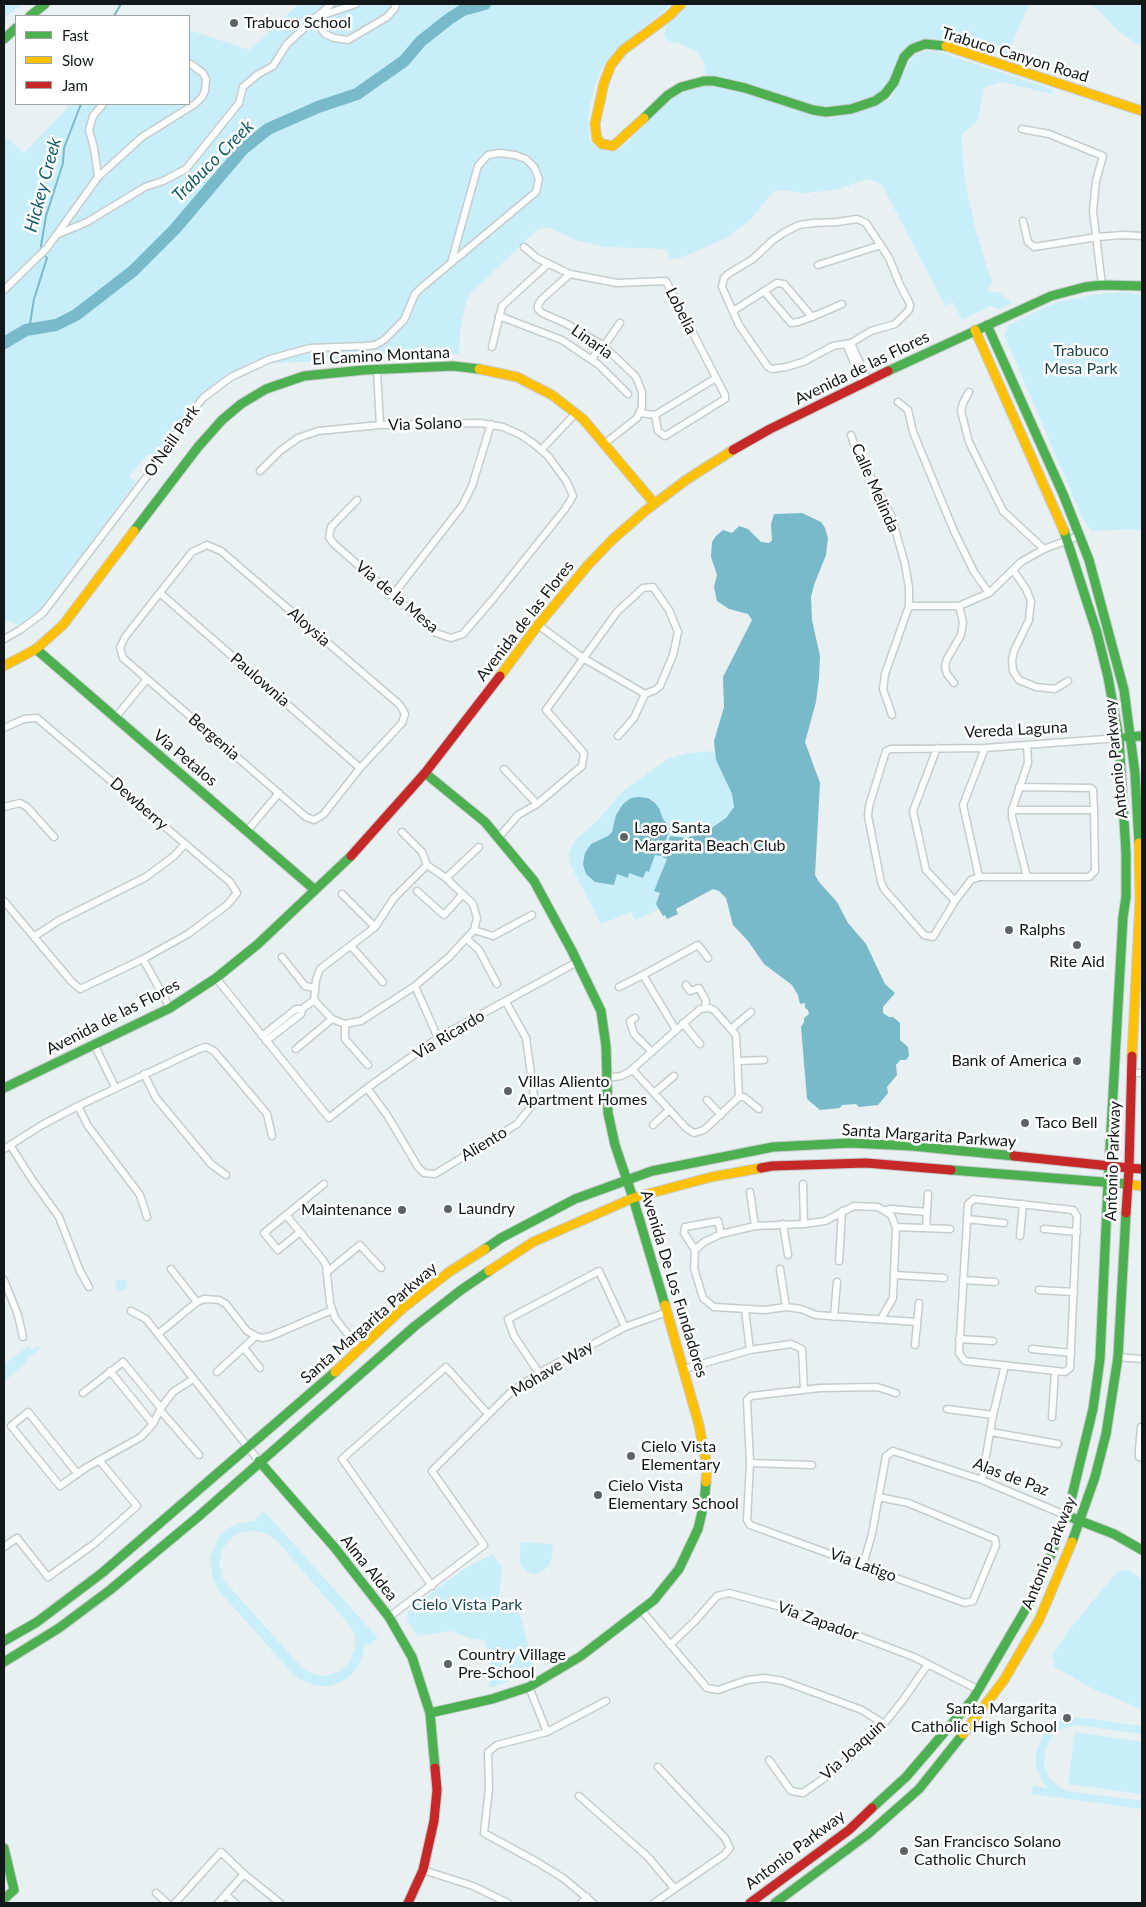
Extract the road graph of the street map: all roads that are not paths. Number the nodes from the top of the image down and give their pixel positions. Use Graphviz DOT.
graph roads {
  1 [pos="45,4"];
  2 [pos="331,4"];
  3 [pos="356,4"];
  4 [pos="396,4"];
  5 [pos="681,4"];
  6 [pos="31,15"];
  7 [pos="314,18"];
  8 [pos="15,29"];
  9 [pos="4,39"];
  10 [pos="190,65"];
  11 [pos="102,105"];
  12 [pos="1142,111"];
  13 [pos="1022,129"];
  14 [pos="98,177"];
  15 [pos="1023,221"];
  16 [pos="56,235"];
  17 [pos="1142,236"];
  18 [pos="1097,237"];
  19 [pos="881,245"];
  20 [pos="524,247"];
  21 [pos="451,263"];
  22 [pos="548,264"];
  23 [pos="818,265"];
  24 [pos="570,274"];
  25 [pos="1102,285"];
  26 [pos="1142,286"];
  27 [pos="4,290"];
  28 [pos="764,291"];
  29 [pos="842,304"];
  30 [pos="733,311"];
  31 [pos="499,316"];
  32 [pos="812,317"];
  33 [pos="620,323"];
  34 [pos="987,325"];
  35 [pos="975,330"];
  36 [pos="848,343"];
  37 [pos="603,345"];
  38 [pos="492,347"];
  39 [pos="592,360"];
  40 [pos="378,370"];
  41 [pos="716,378"];
  42 [pos="866,382"];
  43 [pos="969,392"];
  44 [pos="628,394"];
  45 [pos="898,402"];
  46 [pos="576,413"];
  47 [pos="640,413"];
  48 [pos="655,415"];
  49 [pos="491,424"];
  50 [pos="380,425"];
  51 [pos="851,435"];
  52 [pos="604,444"];
  53 [pos="541,450"];
  54 [pos="260,471"];
  55 [pos="573,496"];
  56 [pos="357,500"];
  57 [pos="654,503"];
  58 [pos="1080,536"];
  59 [pos="1068,540"];
  60 [pos="1044,549"];
  61 [pos="1012,570"];
  62 [pos="160,593"];
  63 [pos="989,593"];
  64 [pos="392,596"];
  65 [pos="909,606"];
  66 [pos="959,606"];
  67 [pos="538,625"];
  68 [pos="4,639"];
  69 [pos="36,649"];
  70 [pos="583,658"];
  71 [pos="4,666"];
  72 [pos="147,679"];
  73 [pos="1068,681"];
  74 [pos="954,684"];
  75 [pos="645,694"];
  76 [pos="892,715"];
  77 [pos="115,718"];
  78 [pos="4,728"];
  79 [pos="618,736"];
  80 [pos="1142,736"];
  81 [pos="1131,737"];
  82 [pos="1119,738"];
  83 [pos="1027,744"];
  84 [pos="937,748"];
  85 [pos="984,748"];
  86 [pos="360,768"];
  87 [pos="504,769"];
  88 [pos="425,773"];
  89 [pos="1019,787"];
  90 [pos="279,793"];
  91 [pos="537,804"];
  92 [pos="4,807"];
  93 [pos="1012,810"];
  94 [pos="1094,810"];
  95 [pos="247,831"];
  96 [pos="402,832"];
  97 [pos="54,837"];
  98 [pos="499,837"];
  99 [pos="185,844"];
  100 [pos="479,847"];
  101 [pos="427,866"];
  102 [pos="1027,876"];
  103 [pos="979,877"];
  104 [pos="446,878"];
  105 [pos="315,890"];
  106 [pos="417,891"];
  107 [pos="342,894"];
  108 [pos="463,894"];
  109 [pos="4,901"];
  110 [pos="955,901"];
  111 [pos="532,915"];
  112 [pos="374,928"];
  113 [pos="474,930"];
  114 [pos="35,936"];
  115 [pos="467,939"];
  116 [pos="351,946"];
  117 [pos="282,957"];
  118 [pos="708,958"];
  119 [pos="143,959"];
  120 [pos="577,962"];
  121 [pos="643,975"];
  122 [pos="216,978"];
  123 [pos="383,982"];
  124 [pos="497,984"];
  125 [pos="686,985"];
  126 [pos="415,986"];
  127 [pos="619,987"];
  128 [pos="315,988"];
  129 [pos="314,1000"];
  130 [pos="506,1002"];
  131 [pos="705,1007"];
  132 [pos="170,1008"];
  133 [pos="752,1012"];
  134 [pos="635,1018"];
  135 [pos="332,1019"];
  136 [pos="345,1024"];
  137 [pos="683,1024"];
  138 [pos="731,1029"];
  139 [pos="676,1030"];
  140 [pos="438,1038"];
  141 [pos="264,1039"];
  142 [pos="94,1044"];
  143 [pos="700,1044"];
  144 [pos="296,1049"];
  145 [pos="652,1052"];
  146 [pos="764,1060"];
  147 [pos="738,1061"];
  148 [pos="368,1065"];
  149 [pos="632,1069"];
  150 [pos="1131,1073"];
  151 [pos="1142,1073"];
  152 [pos="144,1074"];
  153 [pos="674,1076"];
  154 [pos="607,1078"];
  155 [pos="115,1087"];
  156 [pos="4,1088"];
  157 [pos="368,1088"];
  158 [pos="654,1093"];
  159 [pos="739,1097"];
  160 [pos="707,1100"];
  161 [pos="78,1106"];
  162 [pos="669,1110"];
  163 [pos="758,1110"];
  164 [pos="721,1115"];
  165 [pos="653,1125"];
  166 [pos="272,1136"];
  167 [pos="10,1145"];
  168 [pos="4,1149"];
  169 [pos="1109,1167"];
  170 [pos="1129,1168"];
  171 [pos="1142,1169"];
  172 [pos="226,1176"];
  173 [pos="627,1180"];
  174 [pos="1108,1183"];
  175 [pos="324,1184"];
  176 [pos="803,1184"];
  177 [pos="1128,1184"];
  178 [pos="1142,1186"];
  179 [pos="750,1192"];
  180 [pos="928,1194"];
  181 [pos="633,1198"];
  182 [pos="1023,1204"];
  183 [pos="886,1210"];
  184 [pos="842,1211"];
  185 [pos="927,1212"];
  186 [pos="286,1215"];
  187 [pos="147,1217"];
  188 [pos="966,1220"];
  189 [pos="1004,1222"];
  190 [pos="783,1224"];
  191 [pos="804,1224"];
  192 [pos="755,1226"];
  193 [pos="896,1227"];
  194 [pos="926,1228"];
  195 [pos="950,1229"];
  196 [pos="1044,1229"];
  197 [pos="300,1232"];
  198 [pos="1076,1232"];
  199 [pos="721,1234"];
  200 [pos="1020,1236"];
  201 [pos="695,1250"];
  202 [pos="788,1255"];
  203 [pos="839,1261"];
  204 [pos="381,1268"];
  205 [pos="171,1269"];
  206 [pos="780,1269"];
  207 [pos="327,1272"];
  208 [pos="895,1275"];
  209 [pos="944,1278"];
  210 [pos="4,1280"];
  211 [pos="963,1280"];
  212 [pos="836,1282"];
  213 [pos="995,1282"];
  214 [pos="89,1287"];
  215 [pos="1039,1290"];
  216 [pos="1074,1292"];
  217 [pos="198,1302"];
  218 [pos="919,1303"];
  219 [pos="786,1307"];
  220 [pos="332,1310"];
  221 [pos="745,1310"];
  222 [pos="131,1311"];
  223 [pos="667,1312"];
  224 [pos="834,1317"];
  225 [pos="881,1318"];
  226 [pos="917,1322"];
  227 [pos="625,1327"];
  228 [pos="158,1334"];
  229 [pos="256,1336"];
  230 [pos="22,1337"];
  231 [pos="959,1339"];
  232 [pos="993,1341"];
  233 [pos="915,1345"];
  234 [pos="244,1348"];
  235 [pos="359,1348"];
  236 [pos="1032,1349"];
  237 [pos="750,1350"];
  238 [pos="1071,1353"];
  239 [pos="1118,1357"];
  240 [pos="1142,1359"];
  241 [pos="1005,1365"];
  242 [pos="260,1368"];
  243 [pos="684,1369"];
  244 [pos="110,1371"];
  245 [pos="1054,1371"];
  246 [pos="217,1372"];
  247 [pos="539,1373"];
  248 [pos="193,1379"];
  249 [pos="804,1389"];
  250 [pos="83,1393"];
  251 [pos="896,1393"];
  252 [pos="947,1408"];
  253 [pos="161,1409"];
  254 [pos="488,1414"];
  255 [pos="993,1415"];
  256 [pos="1052,1417"];
  257 [pos="153,1424"];
  258 [pos="1142,1427"];
  259 [pos="991,1432"];
  260 [pos="1058,1444"];
  261 [pos="248,1447"];
  262 [pos="1141,1450"];
  263 [pos="199,1456"];
  264 [pos="1142,1458"];
  265 [pos="99,1460"];
  266 [pos="259,1461"];
  267 [pos="750,1463"];
  268 [pos="812,1465"];
  269 [pos="78,1473"];
  270 [pos="982,1480"];
  271 [pos="879,1496"];
  272 [pos="1066,1515"];
  273 [pos="1080,1520"];
  274 [pos="4,1547"];
  275 [pos="1142,1550"];
  276 [pos="863,1564"];
  277 [pos="432,1586"];
  278 [pos="642,1611"];
  279 [pos="389,1617"];
  280 [pos="4,1642"];
  281 [pos="670,1645"];
  282 [pos="4,1662"];
  283 [pos="928,1664"];
  284 [pos="529,1687"];
  285 [pos="978,1689"];
  286 [pos="606,1701"];
  287 [pos="430,1713"];
  288 [pos="884,1724"];
  289 [pos="547,1732"];
  290 [pos="769,1760"];
  291 [pos="658,1767"];
  292 [pos="578,1796"];
  293 [pos="4,1848"];
  294 [pos="423,1870"];
  295 [pos="244,1874"];
  296 [pos="674,1888"];
  297 [pos="156,1893"];
  298 [pos="226,1895"];
  299 [pos="8,1897"];
  300 [pos="587,1897"];
  301 [pos="167,1903"];
  302 [pos="175,1903"];
  303 [pos="218,1903"];
  304 [pos="235,1903"];
  305 [pos="280,1903"];
  306 [pos="408,1903"];
  307 [pos="508,1903"];
  308 [pos="581,1903"];
  309 [pos="593,1903"];
  310 [pos="654,1903"];
  311 [pos="750,1903"];
  312 [pos="775,1903"];
  1 -- 6 [label="main road"];
  2 -- 7 [label="street"];
  3 -- 7 [label="street"];
  4 -- 7 [label="street"];
  5 -- 12 [label="main road, Trabuco Canyon Road"];
  7 -- 16 [label="street"];
  8 -- 9 [label="main road"];
  10 -- 14 [label="street"];
  11 -- 14 [label="street"];
  13 -- 18 [label="street"];
  14 -- 16 [label="street"];
  15 -- 18 [label="street"];
  16 -- 27 [label="street"];
  17 -- 18 [label="street"];
  18 -- 25 [label="street"];
  19 -- 23 [label="street"];
  19 -- 30 [label="street"];
  19 -- 36 [label="street"];
  20 -- 22 [label="street, Lobelia"];
  21 -- 21 [label="street, O'Neill Park"];
  21 -- 68 [label="street, O'Neill Park"];
  22 -- 24 [label="street, Lobelia"];
  22 -- 31 [label="street"];
  24 -- 37 [label="street, Linaria"];
  24 -- 41 [label="street, Lobelia"];
  25 -- 26 [label="main road, Avenida de las Flores"];
  25 -- 34 [label="main road, Avenida de las Flores"];
  28 -- 30 [label="street"];
  28 -- 32 [label="street"];
  28 -- 32 [label="street"];
  29 -- 32 [label="street"];
  30 -- 36 [label="street"];
  31 -- 38 [label="street"];
  31 -- 39 [label="street"];
  33 -- 37 [label="street"];
  34 -- 35 [label="main road, Avenida de las Flores"];
  34 -- 58 [label="main road, Antonio Parkway"];
  35 -- 42 [label="main road, Avenida de las Flores"];
  35 -- 59 [label="main road, Antonio Parkway"];
  36 -- 42 [label="street"];
  37 -- 39 [label="street"];
  37 -- 47 [label="street, Linaria"];
  39 -- 44 [label="street"];
  40 -- 46 [label="main road, El Camino Montana"];
  40 -- 50 [label="street"];
  40 -- 69 [label="main road, El Camino Montana"];
  41 -- 48 [label="street"];
  41 -- 48 [label="street, Lobelia"];
  42 -- 57 [label="main road, Avenida de las Flores"];
  43 -- 60 [label="street"];
  45 -- 63 [label="street"];
  46 -- 52 [label="main road, El Camino Montana"];
  46 -- 53 [label="street"];
  47 -- 48 [label="street"];
  47 -- 52 [label="street"];
  49 -- 50 [label="street, Via Solano"];
  49 -- 53 [label="street, Via Solano"];
  49 -- 64 [label="street"];
  50 -- 54 [label="street, Via Solano"];
  51 -- 65 [label="street, Calle Melinda"];
  52 -- 57 [label="main road, El Camino Montana"];
  53 -- 55 [label="street, Via Solano"];
  55 -- 64 [label="street, Via de la Mesa"];
  56 -- 64 [label="street, Via de la Mesa"];
  57 -- 67 [label="main road, Avenida de las Flores"];
  58 -- 59 [label="street"];
  58 -- 81 [label="main road, Antonio Parkway"];
  59 -- 60 [label="street"];
  59 -- 82 [label="main road, Antonio Parkway"];
  60 -- 61 [label="street"];
  61 -- 63 [label="street"];
  61 -- 73 [label="street"];
  62 -- 72 [label="street, Bergenia"];
  62 -- 86 [label="street, Paulownia"];
  62 -- 86 [label="street, Aloysia"];
  63 -- 66 [label="street"];
  65 -- 66 [label="street"];
  65 -- 76 [label="street, Calle Melinda"];
  66 -- 74 [label="street"];
  67 -- 70 [label="street"];
  67 -- 88 [label="main road, Avenida de las Flores"];
  69 -- 71 [label="main road, El Camino Montana"];
  69 -- 77 [label="main road, Via Petalos"];
  70 -- 75 [label="street"];
  70 -- 75 [label="street"];
  70 -- 91 [label="street"];
  72 -- 77 [label="street"];
  72 -- 90 [label="street, Bergenia"];
  75 -- 79 [label="street"];
  77 -- 95 [label="main road, Via Petalos"];
  78 -- 99 [label="street, Dewberry"];
  80 -- 81 [label="main road, Vereda Laguna"];
  81 -- 82 [label="main road, Vereda Laguna"];
  81 -- 150 [label="main road, Antonio Parkway"];
  82 -- 83 [label="street, Vereda Laguna"];
  82 -- 169 [label="main road, Antonio Parkway"];
  83 -- 85 [label="street, Vereda Laguna"];
  83 -- 89 [label="street"];
  84 -- 85 [label="street, Vereda Laguna"];
  84 -- 110 [label="street"];
  84 -- 110 [label="street, Vereda Laguna"];
  85 -- 103 [label="street"];
  86 -- 90 [label="street, Bergenia"];
  87 -- 91 [label="street"];
  88 -- 98 [label="main road, Avenida De Los Fundadores"];
  88 -- 105 [label="main road, Avenida de las Flores"];
  89 -- 93 [label="street"];
  89 -- 94 [label="street"];
  90 -- 95 [label="street"];
  91 -- 98 [label="street"];
  92 -- 97 [label="street"];
  93 -- 94 [label="street"];
  93 -- 102 [label="street"];
  94 -- 102 [label="street"];
  95 -- 105 [label="main road, Via Petalos"];
  96 -- 101 [label="street"];
  98 -- 120 [label="main road, Avenida De Los Fundadores"];
  99 -- 114 [label="street"];
  99 -- 119 [label="street, Dewberry"];
  100 -- 104 [label="street"];
  101 -- 104 [label="street"];
  101 -- 112 [label="street"];
  102 -- 103 [label="street"];
  103 -- 110 [label="street"];
  104 -- 108 [label="street"];
  105 -- 122 [label="main road, Avenida de las Flores"];
  106 -- 108 [label="street"];
  107 -- 112 [label="street"];
  108 -- 113 [label="street"];
  109 -- 114 [label="street"];
  111 -- 113 [label="street"];
  112 -- 116 [label="street"];
  113 -- 115 [label="street"];
  114 -- 119 [label="street"];
  115 -- 124 [label="street"];
  115 -- 126 [label="street"];
  116 -- 123 [label="street"];
  116 -- 128 [label="street"];
  117 -- 128 [label="street"];
  118 -- 121 [label="street"];
  119 -- 132 [label="street"];
  120 -- 130 [label="street, Via Ricardo"];
  120 -- 154 [label="main road, Avenida De Los Fundadores"];
  121 -- 127 [label="street"];
  121 -- 139 [label="street"];
  122 -- 132 [label="main road, Avenida de las Flores"];
  122 -- 141 [label="street"];
  125 -- 131 [label="street"];
  126 -- 136 [label="street"];
  126 -- 140 [label="street"];
  128 -- 129 [label="street"];
  129 -- 135 [label="street"];
  129 -- 141 [label="street"];
  130 -- 140 [label="street, Via Ricardo"];
  130 -- 157 [label="street, Aliento"];
  131 -- 137 [label="street"];
  131 -- 138 [label="street"];
  132 -- 142 [label="main road, Avenida de las Flores"];
  133 -- 138 [label="street"];
  134 -- 145 [label="street"];
  135 -- 136 [label="street"];
  135 -- 144 [label="street"];
  136 -- 148 [label="street"];
  137 -- 139 [label="street"];
  137 -- 143 [label="street"];
  138 -- 147 [label="street"];
  139 -- 145 [label="street"];
  140 -- 157 [label="street, Via Ricardo"];
  141 -- 157 [label="street, Via Ricardo"];
  142 -- 155 [label="street"];
  142 -- 156 [label="main road, Avenida de las Flores"];
  145 -- 149 [label="street"];
  146 -- 147 [label="street"];
  147 -- 159 [label="street"];
  149 -- 154 [label="street"];
  149 -- 158 [label="street"];
  150 -- 151 [label="street"];
  150 -- 170 [label="main road, Antonio Parkway"];
  152 -- 155 [label="street"];
  152 -- 166 [label="street"];
  152 -- 172 [label="street"];
  153 -- 158 [label="street"];
  154 -- 173 [label="main road, Avenida De Los Fundadores"];
  155 -- 161 [label="street"];
  158 -- 162 [label="street"];
  159 -- 163 [label="street"];
  159 -- 164 [label="street"];
  160 -- 164 [label="street"];
  161 -- 167 [label="street"];
  161 -- 187 [label="street"];
  162 -- 164 [label="street"];
  162 -- 165 [label="street"];
  167 -- 168 [label="street"];
  167 -- 214 [label="street"];
  169 -- 170 [label="main road, Santa Margarita Parkway"];
  169 -- 173 [label="main road, Santa Margarita Parkway"];
  169 -- 174 [label="main road, Antonio Parkway"];
  170 -- 171 [label="main road, Santa Margarita Parkway"];
  170 -- 177 [label="main road, Antonio Parkway"];
  173 -- 181 [label="main road, Avenida De Los Fundadores"];
  173 -- 235 [label="main road, Santa Margarita Parkway"];
  174 -- 177 [label="main road, Santa Margarita Parkway"];
  174 -- 181 [label="main road, Santa Margarita Parkway"];
  174 -- 272 [label="main road, Antonio Parkway"];
  175 -- 186 [label="street"];
  176 -- 191 [label="street"];
  177 -- 178 [label="main road, Santa Margarita Parkway"];
  177 -- 239 [label="main road, Antonio Parkway"];
  179 -- 192 [label="street"];
  180 -- 185 [label="street"];
  181 -- 223 [label="main road, Avenida De Los Fundadores"];
  181 -- 266 [label="main road, Santa Margarita Parkway"];
  182 -- 188 [label="street"];
  182 -- 198 [label="street"];
  182 -- 200 [label="street"];
  183 -- 184 [label="street"];
  183 -- 185 [label="street"];
  183 -- 193 [label="street"];
  184 -- 191 [label="street"];
  184 -- 203 [label="street"];
  185 -- 194 [label="street"];
  186 -- 197 [label="street"];
  186 -- 197 [label="street"];
  188 -- 189 [label="street"];
  188 -- 211 [label="street"];
  190 -- 191 [label="street"];
  190 -- 192 [label="street"];
  190 -- 202 [label="street"];
  192 -- 199 [label="street"];
  193 -- 194 [label="street"];
  193 -- 208 [label="street"];
  194 -- 195 [label="street"];
  196 -- 198 [label="street"];
  197 -- 207 [label="street"];
  198 -- 216 [label="street"];
  199 -- 201 [label="street"];
  199 -- 201 [label="street"];
  201 -- 221 [label="street"];
  204 -- 207 [label="street"];
  205 -- 217 [label="street"];
  206 -- 219 [label="street"];
  207 -- 220 [label="street"];
  208 -- 209 [label="street"];
  208 -- 225 [label="street"];
  210 -- 230 [label="street"];
  211 -- 213 [label="street"];
  211 -- 231 [label="street"];
  212 -- 224 [label="street"];
  215 -- 216 [label="street"];
  216 -- 238 [label="street"];
  217 -- 228 [label="street"];
  217 -- 229 [label="street"];
  218 -- 226 [label="street"];
  219 -- 221 [label="street"];
  219 -- 224 [label="street"];
  220 -- 229 [label="street"];
  220 -- 235 [label="street"];
  221 -- 237 [label="street"];
  222 -- 228 [label="street, Alma Aldea"];
  223 -- 227 [label="street, Mohave Way"];
  223 -- 243 [label="main road, Avenida De Los Fundadores"];
  224 -- 225 [label="street"];
  225 -- 226 [label="street"];
  226 -- 233 [label="street"];
  227 -- 247 [label="street, Mohave Way"];
  227 -- 247 [label="street"];
  228 -- 248 [label="street, Alma Aldea"];
  229 -- 234 [label="street"];
  231 -- 232 [label="street"];
  231 -- 241 [label="street"];
  234 -- 242 [label="street"];
  234 -- 246 [label="street"];
  235 -- 261 [label="main road, Santa Margarita Parkway"];
  236 -- 238 [label="street"];
  237 -- 243 [label="street"];
  237 -- 249 [label="street"];
  238 -- 245 [label="street"];
  239 -- 240 [label="street"];
  239 -- 273 [label="main road, Antonio Parkway"];
  241 -- 245 [label="street"];
  241 -- 255 [label="street"];
  243 -- 278 [label="main road, Avenida De Los Fundadores"];
  244 -- 250 [label="street"];
  244 -- 253 [label="street"];
  244 -- 257 [label="street"];
  245 -- 256 [label="street"];
  247 -- 254 [label="street, Mohave Way"];
  248 -- 253 [label="street"];
  248 -- 261 [label="street, Alma Aldea"];
  249 -- 251 [label="street"];
  249 -- 267 [label="street"];
  252 -- 255 [label="street"];
  253 -- 257 [label="street"];
  253 -- 263 [label="street"];
  254 -- 277 [label="street, Mohave Way"];
  254 -- 277 [label="street"];
  255 -- 259 [label="street"];
  257 -- 265 [label="street"];
  258 -- 262 [label="street"];
  259 -- 260 [label="street"];
  259 -- 270 [label="street"];
  261 -- 266 [label="street, Alma Aldea"];
  261 -- 280 [label="main road, Santa Margarita Parkway"];
  262 -- 264 [label="street"];
  265 -- 269 [label="street"];
  265 -- 274 [label="street"];
  266 -- 279 [label="main road, Alma Aldea"];
  266 -- 282 [label="main road, Santa Margarita Parkway"];
  267 -- 268 [label="street"];
  267 -- 276 [label="street, Via Latigo"];
  269 -- 269 [label="street"];
  270 -- 271 [label="street, Alas de Paz"];
  270 -- 272 [label="street, Alas de Paz"];
  271 -- 276 [label="street"];
  271 -- 276 [label="street, Via Latigo"];
  272 -- 273 [label="main road, Alas de Paz"];
  272 -- 285 [label="main road, Antonio Parkway"];
  273 -- 275 [label="main road, Alas de Paz"];
  273 -- 312 [label="main road, Antonio Parkway"];
  277 -- 279 [label="street"];
  278 -- 281 [label="street"];
  278 -- 284 [label="main road, Avenida De Los Fundadores"];
  279 -- 287 [label="main road, Alma Aldea"];
  281 -- 283 [label="street, Via Zapador"];
  281 -- 288 [label="street"];
  283 -- 285 [label="street, Via Zapador"];
  283 -- 288 [label="street, Via Joaquin"];
  284 -- 287 [label="main road, Avenida De Los Fundadores"];
  284 -- 289 [label="street"];
  285 -- 311 [label="main road, Antonio Parkway"];
  286 -- 289 [label="street"];
  287 -- 294 [label="main road, Alma Aldea"];
  288 -- 290 [label="street, Via Joaquin"];
  289 -- 300 [label="street"];
  291 -- 296 [label="street"];
  292 -- 296 [label="street"];
  293 -- 299 [label="main road"];
  294 -- 306 [label="main road, Alma Aldea"];
  294 -- 307 [label="street"];
  295 -- 298 [label="street"];
  295 -- 302 [label="street"];
  295 -- 305 [label="street"];
  296 -- 310 [label="street"];
  297 -- 301 [label="street"];
  298 -- 303 [label="street"];
  298 -- 304 [label="street"];
  300 -- 308 [label="street"];
  300 -- 309 [label="street"];
}
